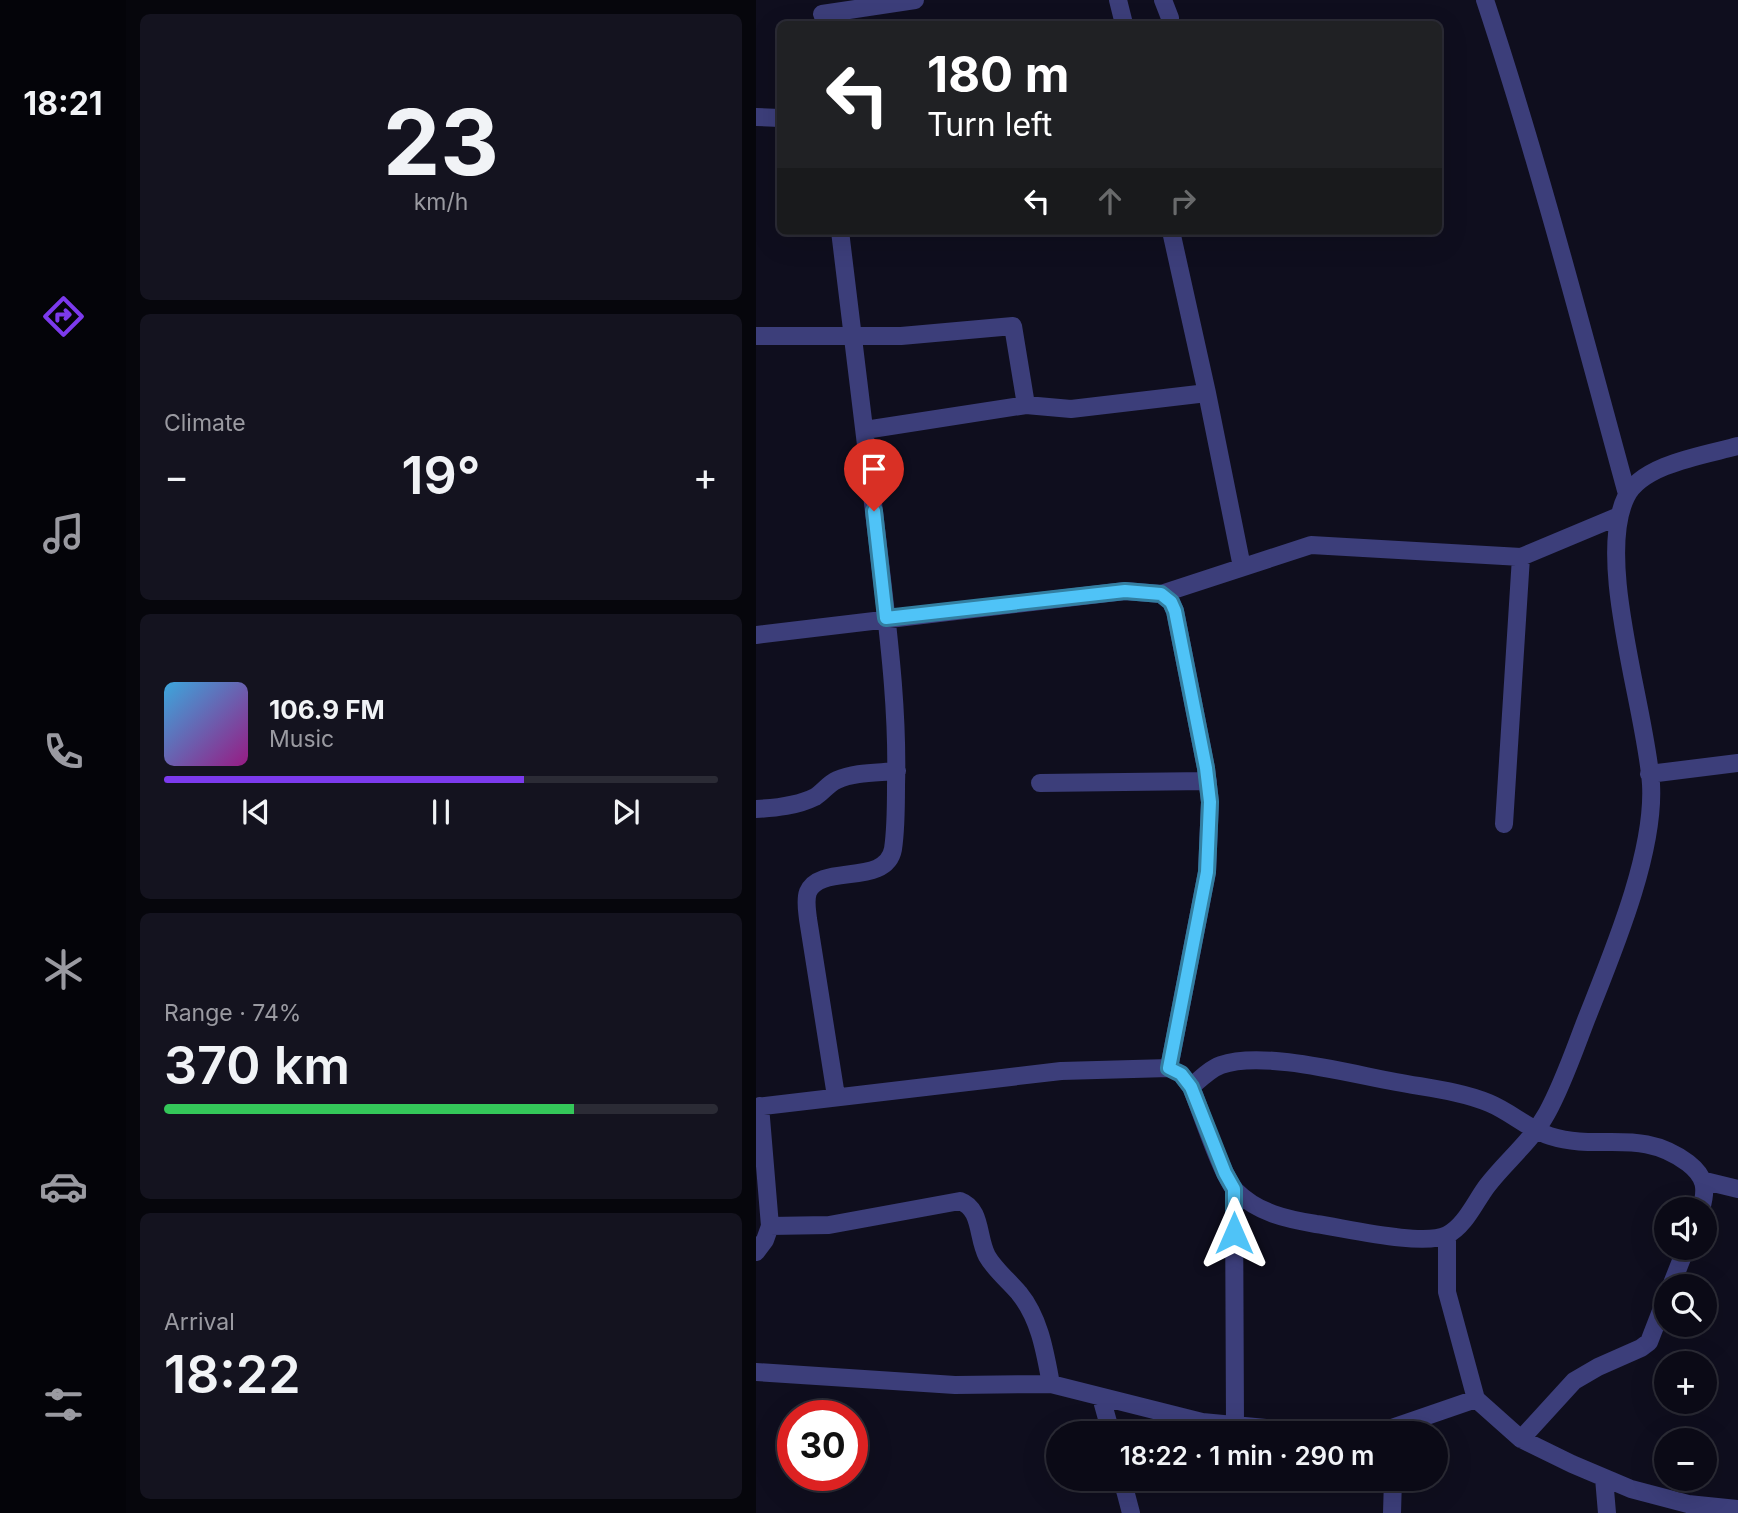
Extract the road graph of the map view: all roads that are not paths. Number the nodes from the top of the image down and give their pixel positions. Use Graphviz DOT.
graph roads {
  1 [pos="915,0"];
  2 [pos="1118,0"];
  3 [pos="1163,0"];
  4 [pos="1485,0"];
  5 [pos="822,13"];
  6 [pos="1170,18"];
  7 [pos="1123,21"];
  8 [pos="756,117"];
  9 [pos="777,118"];
  10 [pos="840,235"];
  11 [pos="1172,235"];
  12 [pos="756,336"];
  13 [pos="853,336"];
  14 [pos="1207,393"];
  15 [pos="1026,405"];
  16 [pos="864,430"];
  17 [pos="1738,446"];
  18 [pos="1627,494"];
  19 [pos="1619,516"];
  20 [pos="1521,556"];
  21 [pos="1242,567"];
  22 [pos="1161,594"];
  23 [pos="886,618"];
  24 [pos="756,635"];
  25 [pos="1738,763"];
  26 [pos="897,771"];
  27 [pos="1649,774"];
  28 [pos="1208,781"];
  29 [pos="1040,783"];
  30 [pos="756,809"];
  31 [pos="1504,824"];
  32 [pos="1169,1068"];
  33 [pos="1191,1087"];
  34 [pos="836,1096"];
  35 [pos="758,1106"];
  36 [pos="1535,1130"];
  37 [pos="1705,1181"];
  38 [pos="762,1183"];
  39 [pos="1234,1189"];
  40 [pos="1738,1189"];
  41 [pos="1705,1197"];
  42 [pos="770,1226"];
  43 [pos="1447,1235"];
  44 [pos="756,1252"];
  45 [pos="1654,1329"];
  46 [pos="756,1372"];
  47 [pos="1051,1384"];
  48 [pos="1101,1397"];
  49 [pos="1476,1399"];
  50 [pos="1108,1421"];
  51 [pos="1198,1421"];
  52 [pos="1235,1421"];
  53 [pos="1418,1421"];
  54 [pos="1521,1439"];
  55 [pos="1604,1478"];
  56 [pos="1125,1491"];
  57 [pos="1393,1491"];
  58 [pos="1689,1508"];
  59 [pos="1738,1509"];
  60 [pos="1131,1513"];
  61 [pos="1392,1513"];
  62 [pos="1607,1513"];
  1 -- 5 [label="street"];
  2 -- 7 [label="street"];
  3 -- 6 [label="street"];
  4 -- 18 [label="street"];
  8 -- 9 [label="street"];
  10 -- 13 [label="street"];
  11 -- 14 [label="street"];
  12 -- 13 [label="street"];
  13 -- 15 [label="street"];
  13 -- 16 [label="street"];
  14 -- 15 [label="street"];
  14 -- 21 [label="street"];
  15 -- 16 [label="street"];
  16 -- 23 [label="street"];
  17 -- 18 [label="street"];
  18 -- 19 [label="street"];
  19 -- 20 [label="street"];
  19 -- 27 [label="street"];
  20 -- 21 [label="street"];
  20 -- 31 [label="street"];
  21 -- 22 [label="street"];
  22 -- 23 [label="street"];
  22 -- 28 [label="street"];
  23 -- 24 [label="street"];
  23 -- 26 [label="street"];
  25 -- 27 [label="street"];
  26 -- 30 [label="street"];
  26 -- 34 [label="street"];
  27 -- 36 [label="street"];
  28 -- 29 [label="street"];
  28 -- 32 [label="street"];
  32 -- 33 [label="street"];
  32 -- 34 [label="street"];
  33 -- 36 [label="street"];
  33 -- 39 [label="street"];
  34 -- 35 [label="street"];
  35 -- 38 [label="street"];
  36 -- 37 [label="street"];
  36 -- 43 [label="street"];
  37 -- 40 [label="street"];
  37 -- 41 [label="street"];
  38 -- 42 [label="street"];
  39 -- 43 [label="street"];
  39 -- 52 [label="street"];
  42 -- 44 [label="street"];
  42 -- 47 [label="street"];
  43 -- 49 [label="street"];
  45 -- 54 [label="street"];
  46 -- 47 [label="street"];
  47 -- 48 [label="street"];
  48 -- 50 [label="street"];
  48 -- 51 [label="street"];
  49 -- 53 [label="street"];
  49 -- 54 [label="street"];
  54 -- 55 [label="street"];
  55 -- 58 [label="street"];
  55 -- 62 [label="street"];
  56 -- 60 [label="street"];
  57 -- 61 [label="street"];
  58 -- 59 [label="street"];
}
